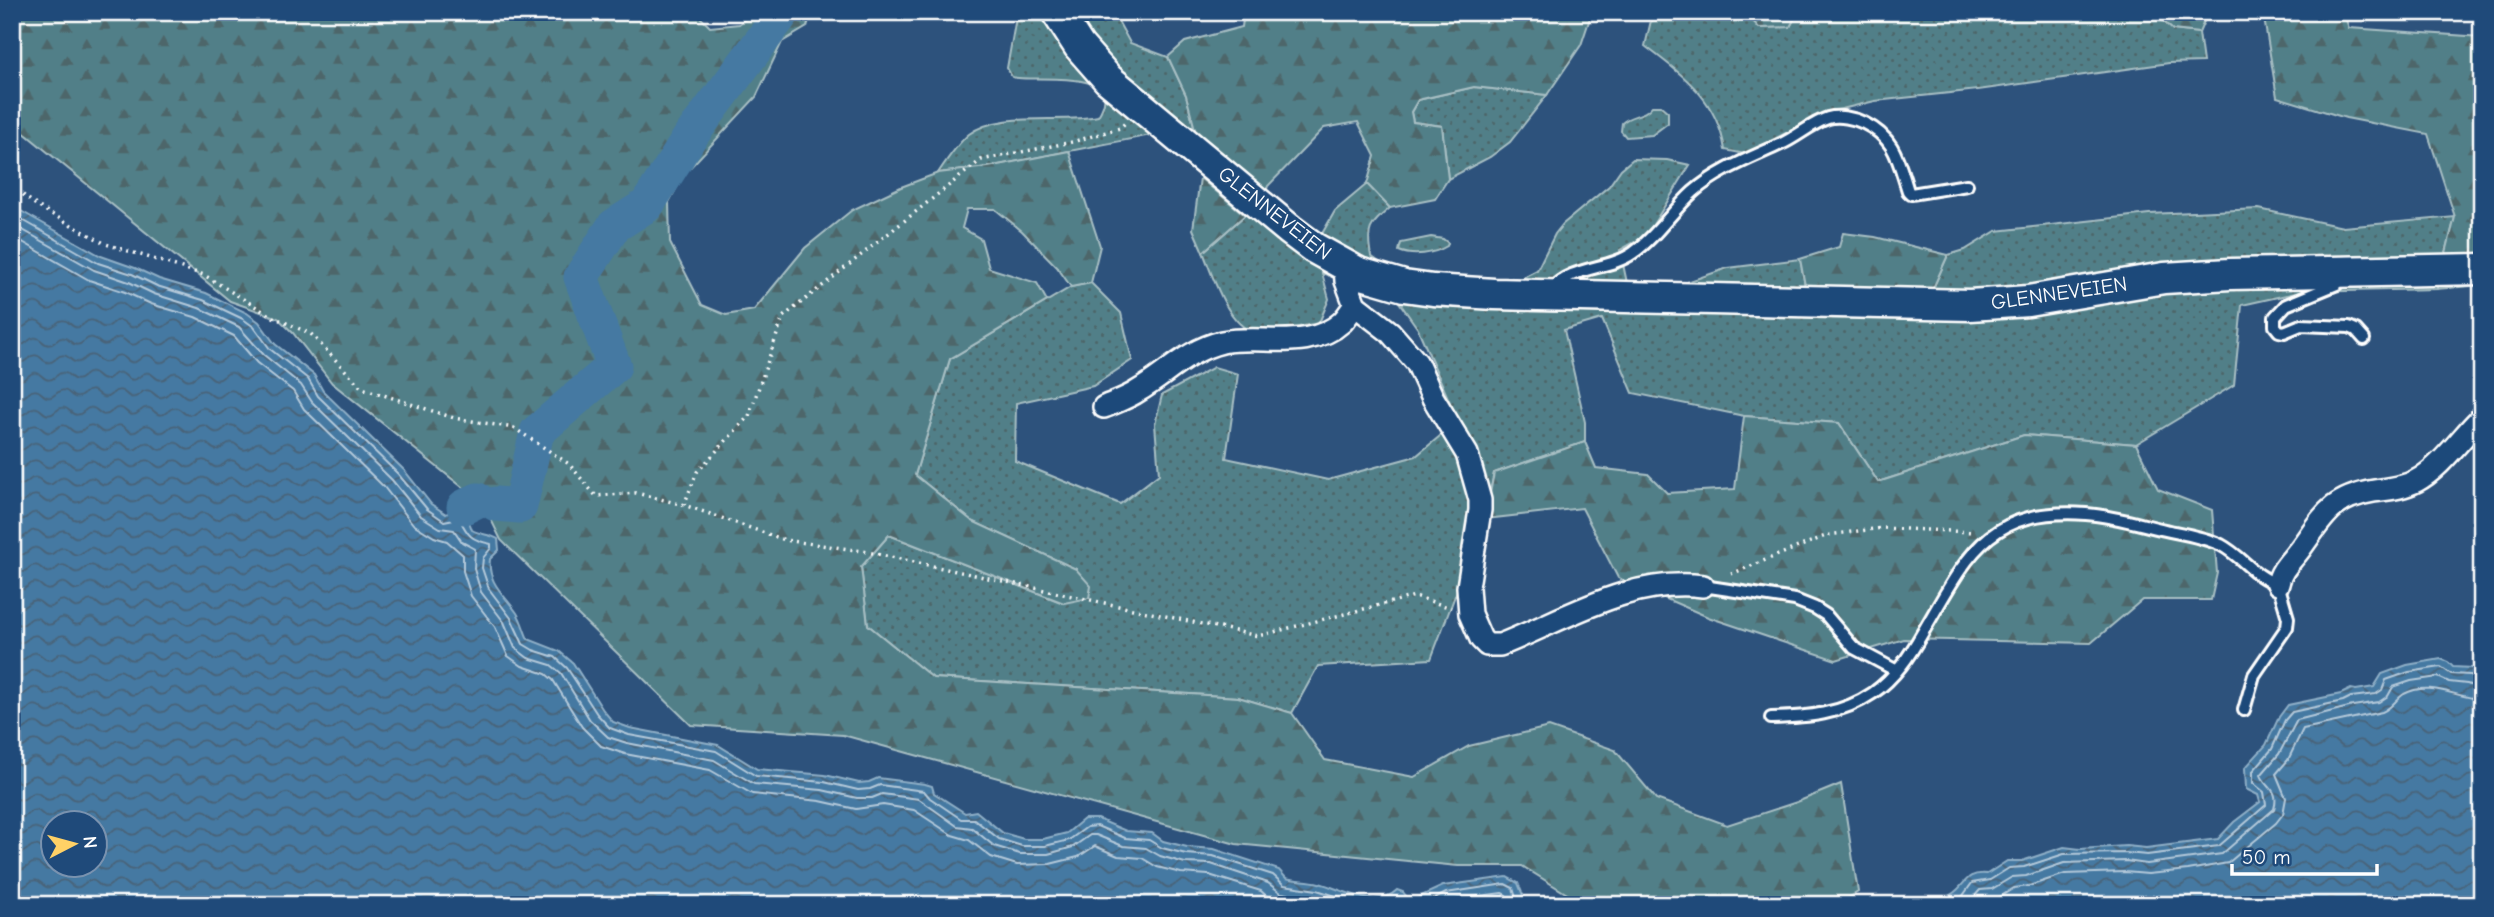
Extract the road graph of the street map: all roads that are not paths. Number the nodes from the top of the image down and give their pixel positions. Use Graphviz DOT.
graph roads {
  1 [pos="1057,12"];
  2 [pos="1967,185"];
  3 [pos="1345,267"];
  4 [pos="2482,269"];
  5 [pos="2346,272"];
  6 [pos="1552,295"];
  7 [pos="1355,305"];
  8 [pos="2364,339"];
  9 [pos="1104,408"];
  10 [pos="2482,417"];
  11 [pos="2278,584"];
  12 [pos="1703,586"];
  13 [pos="1897,671"];
  14 [pos="2244,710"];
  15 [pos="1771,718"];
  1 -- 3 [label="main road, GLENNEVEIEN"];
  2 -- 6 [label="lane"];
  3 -- 6 [label="main road, GLENNEVEIEN"];
  3 -- 7 [label="street"];
  4 -- 5 [label="main road, GLENNEVEIEN"];
  5 -- 6 [label="main road, GLENNEVEIEN"];
  5 -- 8 [label="lane"];
  7 -- 9 [label="street"];
  7 -- 12 [label="street"];
  10 -- 11 [label="street"];
  11 -- 13 [label="lane"];
  11 -- 14 [label="lane"];
  12 -- 13 [label="lane"];
  13 -- 15 [label="lane"];
}
